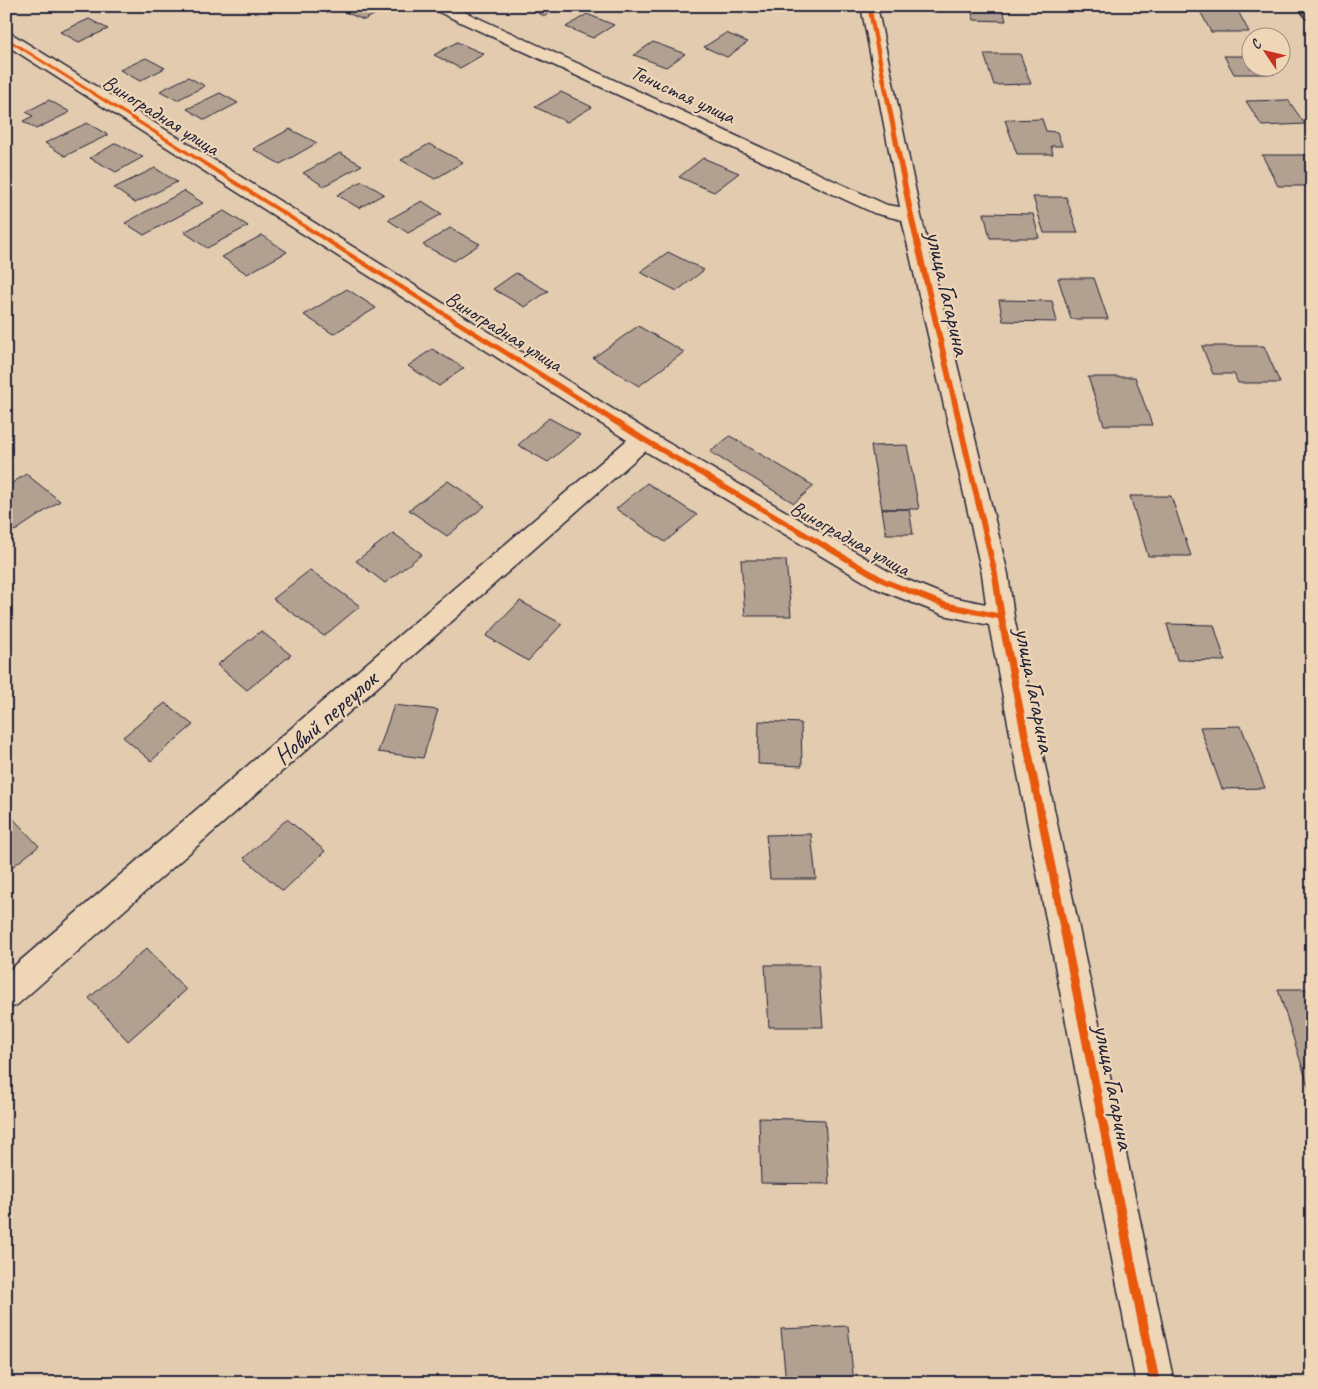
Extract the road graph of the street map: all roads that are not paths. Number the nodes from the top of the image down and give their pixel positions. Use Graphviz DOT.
graph roads {
  1 [pos="438,6"];
  2 [pos="869,6"];
  3 [pos="1306,6"];
  4 [pos="1312,16"];
  5 [pos="6,38"];
  6 [pos="910,216"];
  7 [pos="643,439"];
  8 [pos="1001,617"];
  9 [pos="6,994"];
  10 [pos="1154,1383"];
  1 -- 6 [label="street, Тенистая улица"];
  2 -- 6 [label="street, улица Гагарина"];
  3 -- 4 [label="street"];
  5 -- 7 [label="street, Виноградная улица"];
  6 -- 8 [label="street, улица Гагарина"];
  7 -- 8 [label="street, Виноградная улица"];
  7 -- 9 [label="street, Новый переулок"];
  8 -- 10 [label="street, улица Гагарина"];
}
